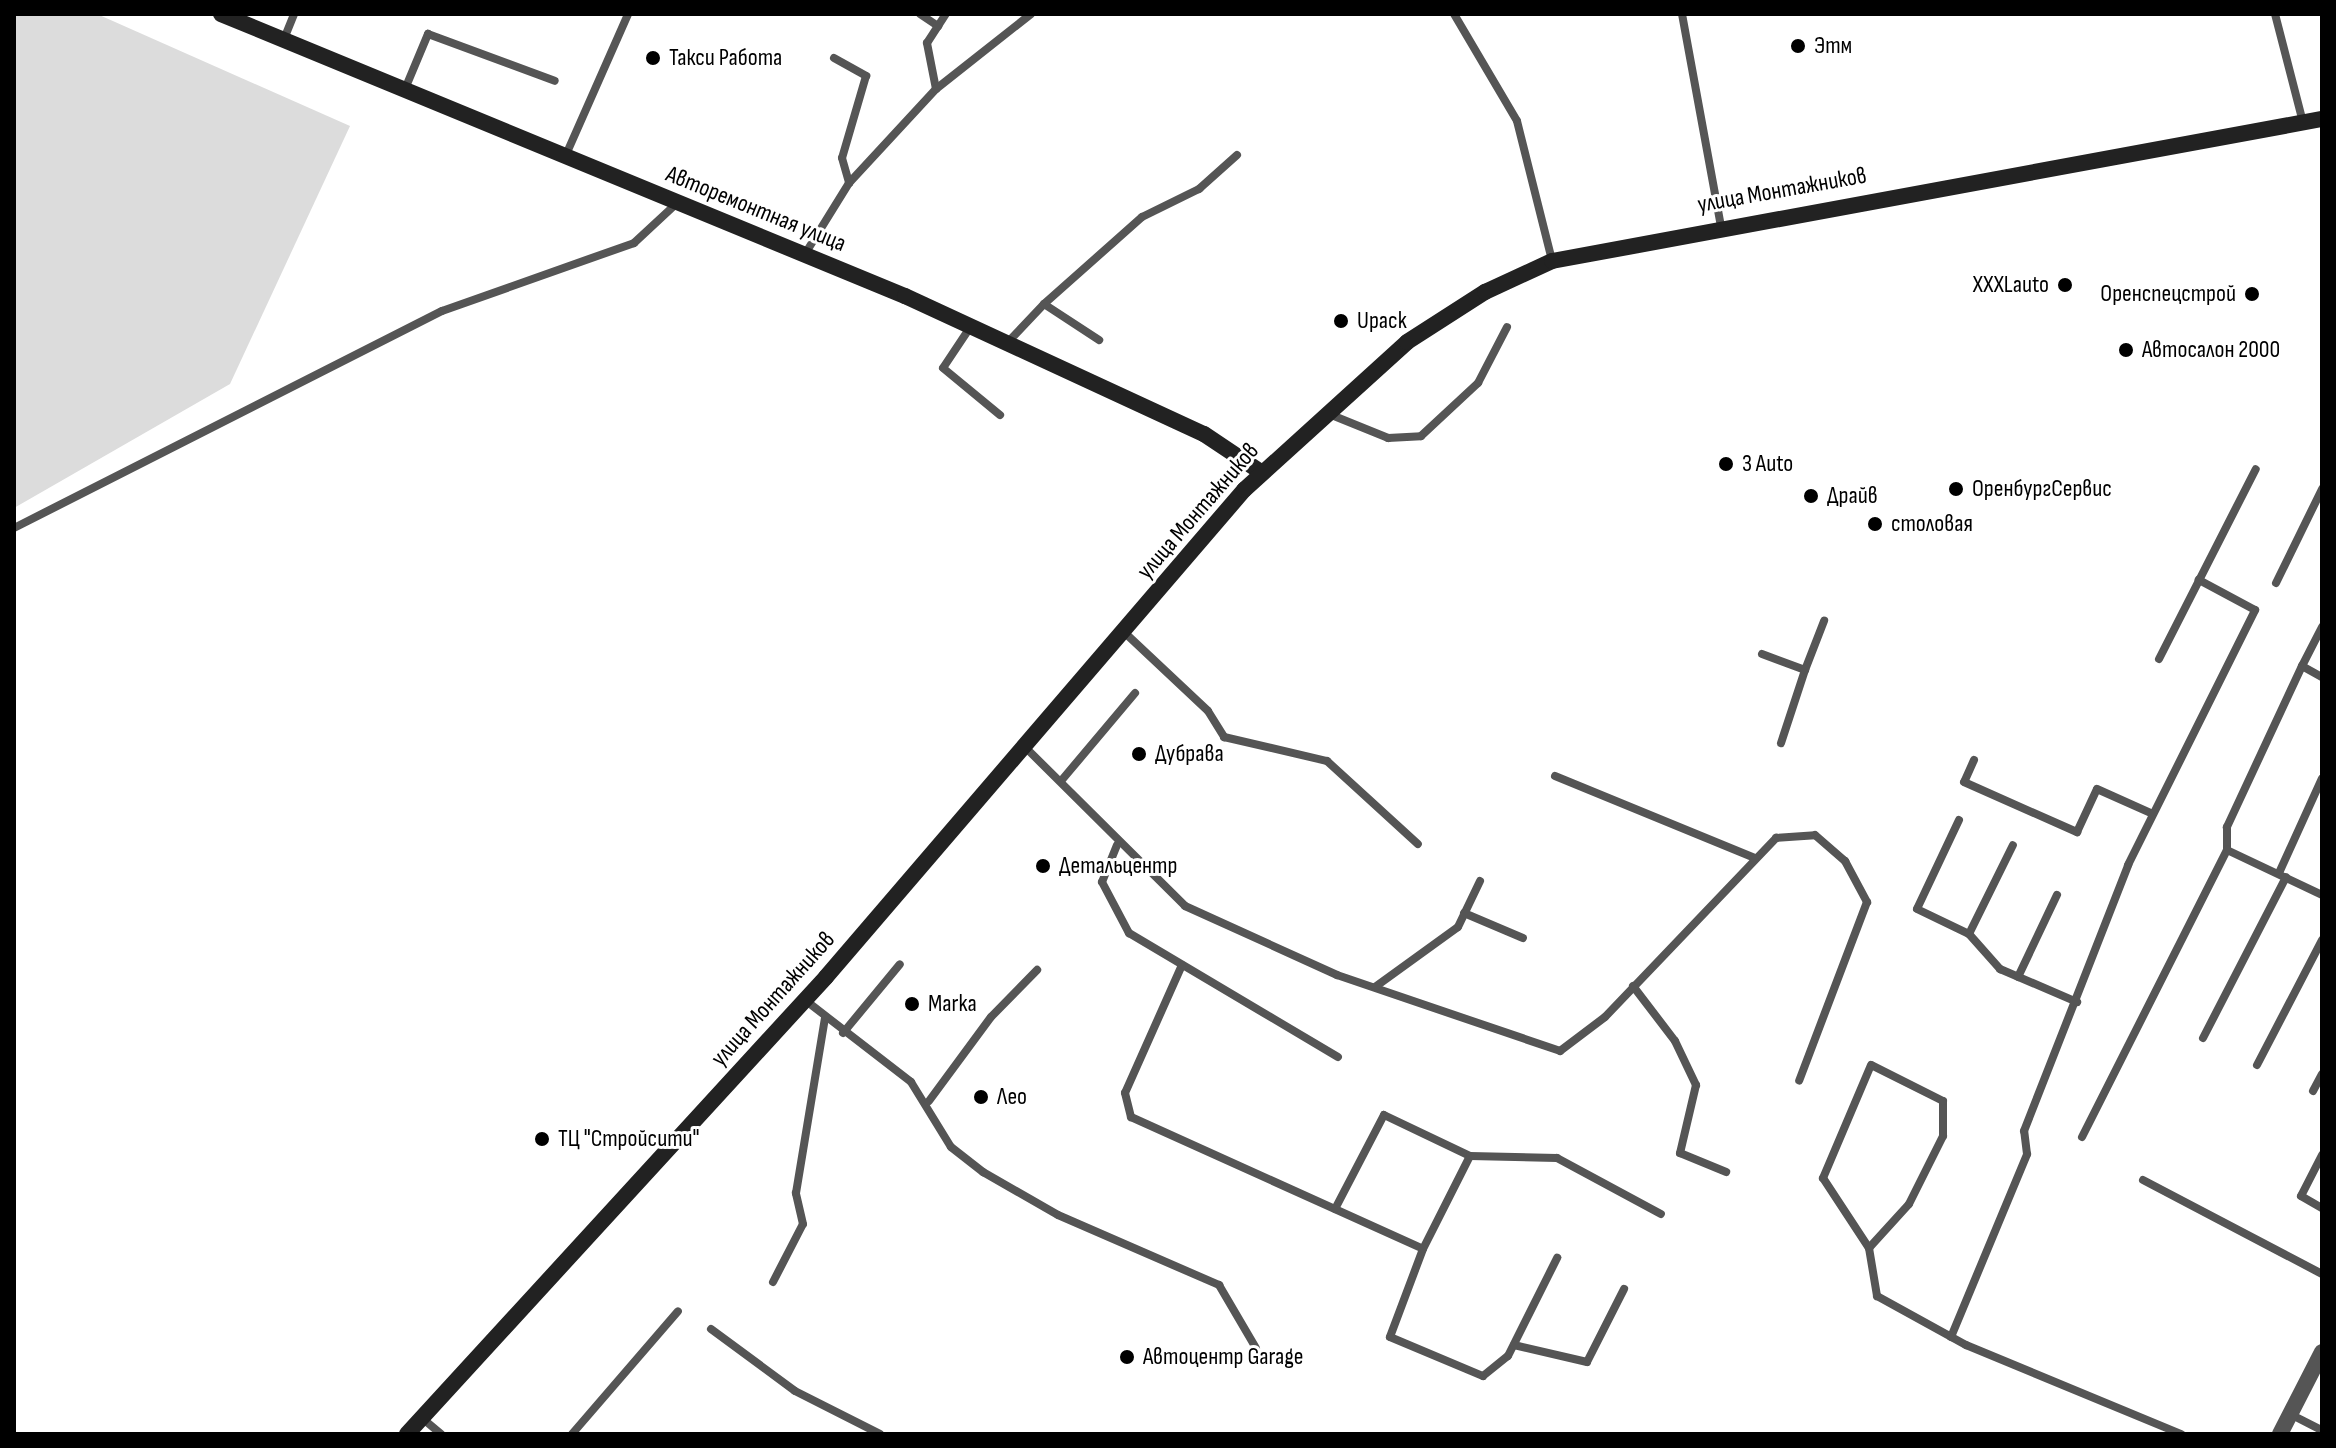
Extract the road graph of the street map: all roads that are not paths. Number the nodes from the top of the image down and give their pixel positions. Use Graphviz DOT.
graph roads {
  1 [pos="294,14"];
  2 [pos="628,14"];
  3 [pos="920,14"];
  4 [pos="946,14"];
  5 [pos="1031,14"];
  6 [pos="1454,14"];
  7 [pos="1682,14"];
  8 [pos="2275,14"];
  9 [pos="229,16"];
  10 [pos="938,26"];
  11 [pos="284,40"];
  12 [pos="834,58"];
  13 [pos="555,81"];
  14 [pos="936,89"];
  15 [pos="404,90"];
  16 [pos="2322,119"];
  17 [pos="2303,122"];
  18 [pos="1237,155"];
  19 [pos="565,157"];
  20 [pos="849,183"];
  21 [pos="678,203"];
  22 [pos="1721,226"];
  23 [pos="805,255"];
  24 [pos="1552,261"];
  25 [pos="1044,304"];
  26 [pos="972,325"];
  27 [pos="1507,327"];
  28 [pos="1099,340"];
  29 [pos="1008,342"];
  30 [pos="1324,412"];
  31 [pos="1000,415"];
  32 [pos="2256,469"];
  33 [pos="1261,472"];
  34 [pos="2322,489"];
  35 [pos="14,528"];
  36 [pos="2199,580"];
  37 [pos="2276,583"];
  38 [pos="1824,621"];
  39 [pos="2322,627"];
  40 [pos="1124,632"];
  41 [pos="1762,654"];
  42 [pos="2159,659"];
  43 [pos="2302,666"];
  44 [pos="1805,670"];
  45 [pos="2322,677"];
  46 [pos="1135,693"];
  47 [pos="1781,743"];
  48 [pos="1024,746"];
  49 [pos="1974,760"];
  50 [pos="1555,776"];
  51 [pos="2322,778"];
  52 [pos="1061,781"];
  53 [pos="2153,814"];
  54 [pos="1959,820"];
  55 [pos="1418,844"];
  56 [pos="1117,845"];
  57 [pos="2013,845"];
  58 [pos="2227,850"];
  59 [pos="1755,858"];
  60 [pos="2282,875"];
  61 [pos="1480,881"];
  62 [pos="2057,895"];
  63 [pos="2322,895"];
  64 [pos="1464,913"];
  65 [pos="1969,934"];
  66 [pos="1523,938"];
  67 [pos="2322,940"];
  68 [pos="900,964"];
  69 [pos="1182,965"];
  70 [pos="1037,970"];
  71 [pos="2018,977"];
  72 [pos="1633,986"];
  73 [pos="1375,987"];
  74 [pos="805,1000"];
  75 [pos="2077,1002"];
  76 [pos="825,1017"];
  77 [pos="843,1033"];
  78 [pos="2203,1038"];
  79 [pos="1338,1057"];
  80 [pos="2257,1065"];
  81 [pos="2322,1074"];
  82 [pos="1799,1081"];
  83 [pos="2313,1091"];
  84 [pos="929,1101"];
  85 [pos="2082,1137"];
  86 [pos="2322,1155"];
  87 [pos="1470,1156"];
  88 [pos="1726,1172"];
  89 [pos="2143,1180"];
  90 [pos="2322,1208"];
  91 [pos="1335,1209"];
  92 [pos="1661,1214"];
  93 [pos="1869,1248"];
  94 [pos="1423,1249"];
  95 [pos="1557,1258"];
  96 [pos="2322,1274"];
  97 [pos="773,1282"];
  98 [pos="1624,1289"];
  99 [pos="678,1311"];
  100 [pos="711,1329"];
  101 [pos="1951,1337"];
  102 [pos="1514,1345"];
  103 [pos="1256,1348"];
  104 [pos="2322,1352"];
  105 [pos="2290,1414"];
  106 [pos="422,1418"];
  107 [pos="2322,1430"];
  108 [pos="407,1434"];
  109 [pos="441,1434"];
  110 [pos="572,1434"];
  111 [pos="880,1434"];
  112 [pos="2181,1434"];
  113 [pos="2280,1434"];
  1 -- 11 [label="lane"];
  2 -- 19 [label="lane"];
  3 -- 10 [label="lane"];
  4 -- 10 [label="lane"];
  5 -- 14 [label="lane"];
  6 -- 24 [label="lane"];
  7 -- 22 [label="lane"];
  8 -- 17 [label="lane"];
  9 -- 11 [label="main road, Авторемонтная улица"];
  10 -- 14 [label="lane"];
  11 -- 15 [label="main road, Авторемонтная улица"];
  12 -- 20 [label="lane"];
  13 -- 15 [label="lane"];
  14 -- 20 [label="lane"];
  15 -- 19 [label="main road, Авторемонтная улица"];
  16 -- 17 [label="main road, улица Монтажников"];
  17 -- 22 [label="main road, улица Монтажников"];
  18 -- 25 [label="lane"];
  19 -- 21 [label="main road, Авторемонтная улица"];
  20 -- 23 [label="lane"];
  21 -- 23 [label="main road, Авторемонтная улица"];
  21 -- 35 [label="lane"];
  22 -- 24 [label="main road, улица Монтажников"];
  23 -- 26 [label="main road, Авторемонтная улица"];
  24 -- 30 [label="main road, улица Монтажников"];
  25 -- 28 [label="lane"];
  25 -- 29 [label="lane"];
  26 -- 29 [label="main road, Авторемонтная улица"];
  26 -- 31 [label="lane"];
  27 -- 30 [label="lane"];
  29 -- 33 [label="main road, Авторемонтная улица"];
  30 -- 33 [label="main road, улица Монтажников"];
  32 -- 36 [label="lane"];
  33 -- 40 [label="main road, улица Монтажников"];
  34 -- 37 [label="lane"];
  36 -- 42 [label="lane"];
  36 -- 53 [label="lane"];
  38 -- 44 [label="lane"];
  39 -- 43 [label="lane"];
  40 -- 48 [label="main road, улица Монтажников"];
  40 -- 55 [label="lane"];
  41 -- 44 [label="lane"];
  43 -- 45 [label="lane"];
  43 -- 58 [label="lane"];
  44 -- 47 [label="lane"];
  46 -- 52 [label="lane"];
  48 -- 52 [label="lane"];
  48 -- 74 [label="main road, улица Монтажников"];
  49 -- 53 [label="lane"];
  50 -- 59 [label="lane"];
  51 -- 60 [label="lane"];
  52 -- 56 [label="lane"];
  53 -- 75 [label="lane"];
  54 -- 65 [label="lane"];
  56 -- 69 [label="lane"];
  56 -- 73 [label="lane"];
  57 -- 65 [label="lane"];
  58 -- 60 [label="lane"];
  58 -- 85 [label="lane"];
  59 -- 72 [label="lane"];
  59 -- 82 [label="lane"];
  60 -- 63 [label="lane"];
  60 -- 78 [label="lane"];
  61 -- 64 [label="lane"];
  62 -- 71 [label="lane"];
  64 -- 66 [label="lane"];
  64 -- 73 [label="lane"];
  65 -- 71 [label="lane"];
  67 -- 80 [label="lane"];
  68 -- 77 [label="lane"];
  69 -- 79 [label="lane"];
  69 -- 91 [label="lane"];
  70 -- 84 [label="lane"];
  71 -- 75 [label="lane"];
  72 -- 73 [label="lane"];
  72 -- 88 [label="lane"];
  74 -- 76 [label="lane"];
  74 -- 106 [label="main road, улица Монтажников"];
  75 -- 101 [label="lane"];
  76 -- 77 [label="lane"];
  76 -- 97 [label="lane"];
  77 -- 84 [label="lane"];
  81 -- 83 [label="lane"];
  84 -- 103 [label="lane"];
  86 -- 90 [label="lane"];
  87 -- 91 [label="lane"];
  87 -- 92 [label="lane"];
  87 -- 94 [label="lane"];
  89 -- 96 [label="lane"];
  91 -- 94 [label="lane"];
  93 -- 93 [label="lane"];
  93 -- 101 [label="lane"];
  94 -- 102 [label="lane"];
  95 -- 102 [label="lane"];
  98 -- 102 [label="lane"];
  99 -- 110 [label="lane"];
  100 -- 111 [label="lane"];
  101 -- 112 [label="lane"];
  104 -- 105 [label="street"];
  105 -- 107 [label="lane"];
  105 -- 113 [label="street"];
  106 -- 108 [label="main road, улица Монтажников"];
  106 -- 109 [label="lane"];
}
